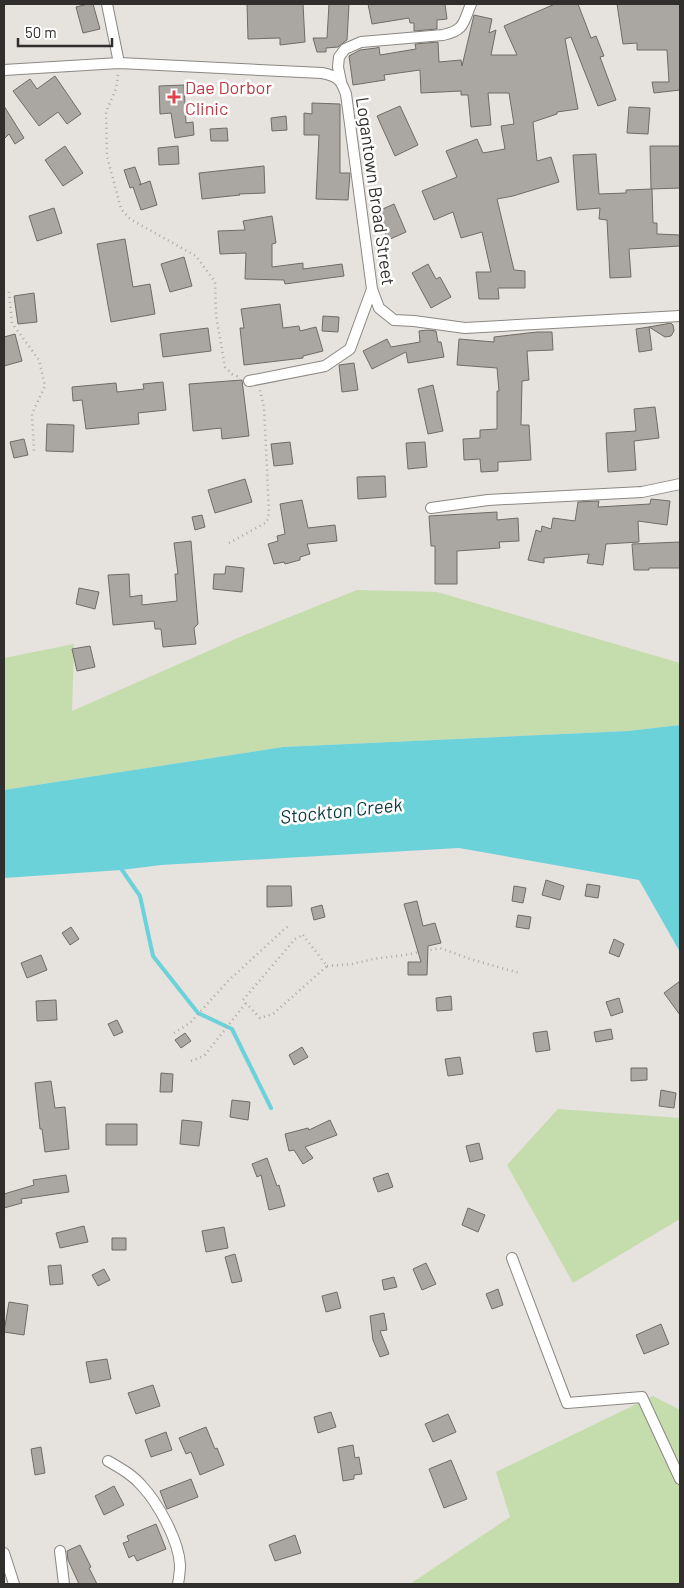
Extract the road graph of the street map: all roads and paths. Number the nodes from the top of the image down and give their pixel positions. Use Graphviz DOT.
graph roads {
  1 [pos="107,4"];
  2 [pos="472,4"];
  3 [pos="119,63"];
  4 [pos="4,70"];
  5 [pos="341,82"];
  6 [pos="372,289"];
  7 [pos="9,292"];
  8 [pos="680,316"];
  9 [pos="249,381"];
  10 [pos="34,452"];
  11 [pos="680,484"];
  12 [pos="431,508"];
  13 [pos="228,543"];
  14 [pos="289,924"];
  15 [pos="327,966"];
  16 [pos="519,973"];
  17 [pos="246,1003"];
  18 [pos="174,1033"];
  19 [pos="191,1061"];
  20 [pos="512,1258"];
  21 [pos="108,1461"];
  22 [pos="680,1478"];
  23 [pos="60,1551"];
  24 [pos="4,1553"];
  25 [pos="14,1584"];
  26 [pos="64,1584"];
  27 [pos="178,1584"];
  1 -- 3 [label="street"];
  2 -- 5 [label="street"];
  3 -- 4 [label="street, Logantown Broad Street"];
  3 -- 5 [label="street, Logantown Broad Street"];
  3 -- 9 [label="path"];
  5 -- 6 [label="street, Logantown Broad Street"];
  6 -- 8 [label="street, Logantown Broad Street"];
  6 -- 9 [label="street"];
  7 -- 10 [label="path"];
  9 -- 13 [label="path"];
  11 -- 12 [label="street"];
  14 -- 18 [label="path"];
  15 -- 16 [label="path"];
  15 -- 17 [label="path"];
  15 -- 17 [label="path"];
  17 -- 19 [label="path"];
  20 -- 22 [label="street"];
  21 -- 27 [label="street"];
  23 -- 26 [label="street"];
  24 -- 25 [label="street"];
}
